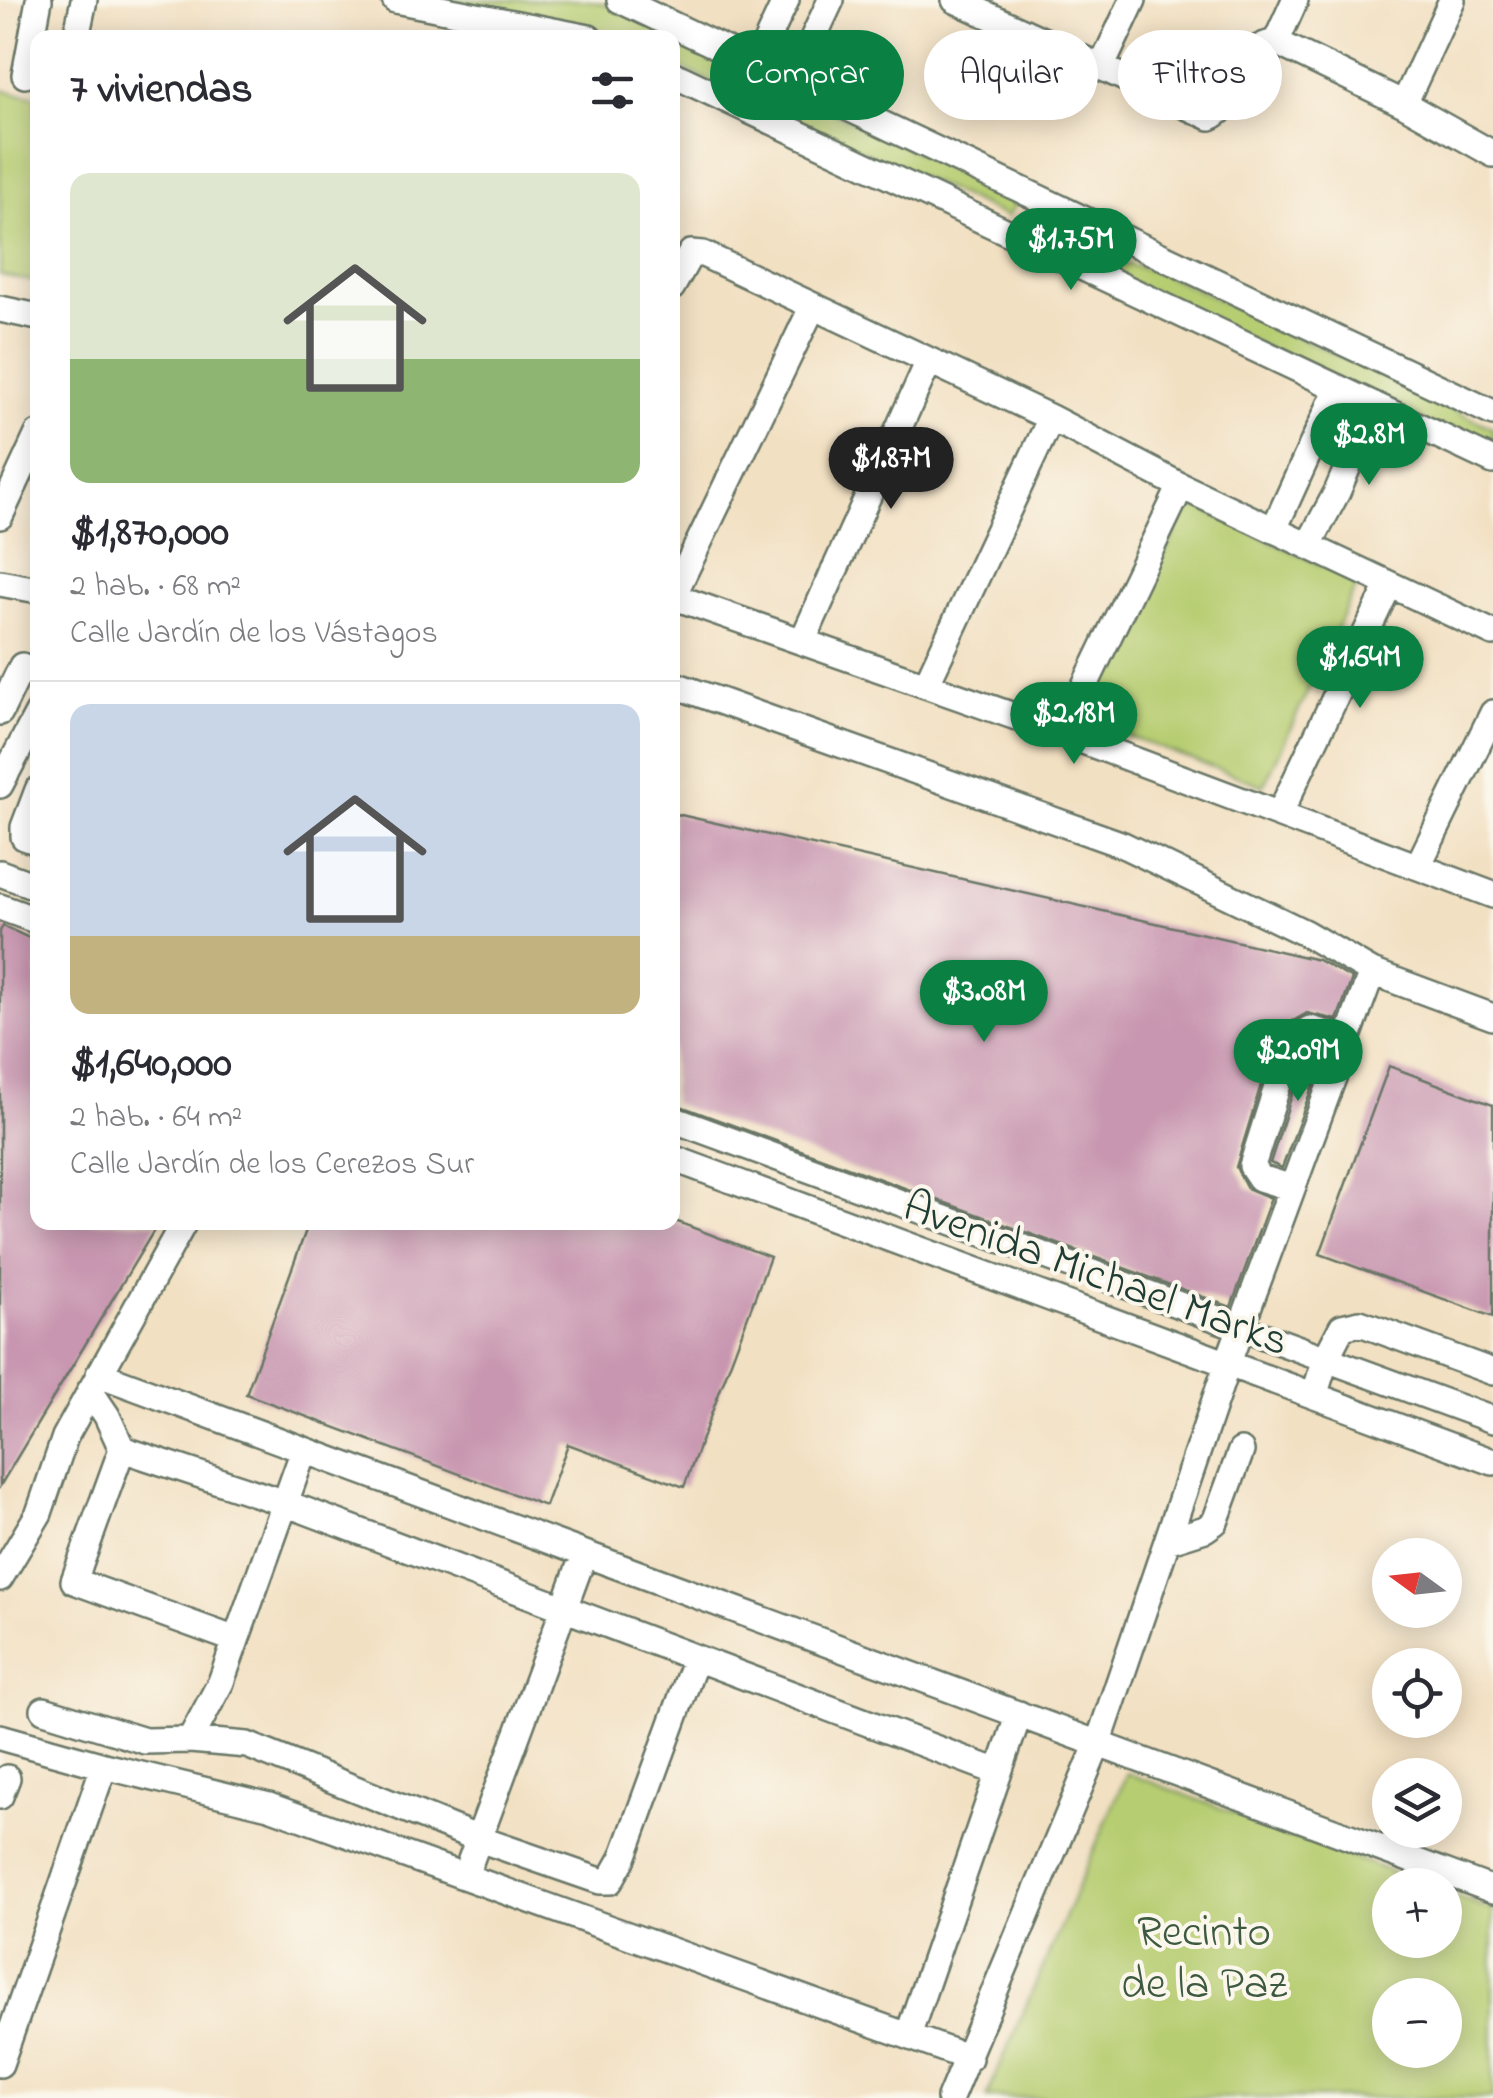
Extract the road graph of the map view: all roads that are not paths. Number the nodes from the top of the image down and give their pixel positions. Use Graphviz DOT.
graph roads {
  1 [pos="39,0"];
  2 [pos="84,0"];
  3 [pos="395,0"];
  4 [pos="620,0"];
  5 [pos="832,0"];
  6 [pos="955,0"];
  7 [pos="1133,0"];
  8 [pos="1295,0"];
  9 [pos="1452,0"];
  10 [pos="990,8"];
  11 [pos="782,9"];
  12 [pos="32,30"];
  13 [pos="78,30"];
  14 [pos="548,30"];
  15 [pos="806,30"];
  16 [pos="817,30"];
  17 [pos="1281,30"];
  18 [pos="30,37"];
  19 [pos="710,42"];
  20 [pos="1282,45"];
  21 [pos="1101,68"];
  22 [pos="21,74"];
  23 [pos="1118,75"];
  24 [pos="680,78"];
  25 [pos="1404,104"];
  26 [pos="876,120"];
  27 [pos="1493,154"];
  28 [pos="1045,200"];
  29 [pos="1025,241"];
  30 [pos="680,273"];
  31 [pos="813,306"];
  32 [pos="0,309"];
  33 [pos="30,315"];
  34 [pos="929,360"];
  35 [pos="1338,388"];
  36 [pos="1374,405"];
  37 [pos="1493,414"];
  38 [pos="1051,418"];
  39 [pos="1317,434"];
  40 [pos="30,445"];
  41 [pos="30,449"];
  42 [pos="1356,449"];
  43 [pos="0,452"];
  44 [pos="1493,460"];
  45 [pos="1181,486"];
  46 [pos="0,516"];
  47 [pos="1274,530"];
  48 [pos="1308,546"];
  49 [pos="680,582"];
  50 [pos="0,583"];
  51 [pos="1389,585"];
  52 [pos="30,589"];
  53 [pos="680,598"];
  54 [pos="1493,632"];
  55 [pos="803,640"];
  56 [pos="20,666"];
  57 [pos="926,685"];
  58 [pos="680,687"];
  59 [pos="0,712"];
  60 [pos="1493,713"];
  61 [pos="1062,733"];
  62 [pos="30,735"];
  63 [pos="3,779"];
  64 [pos="30,785"];
  65 [pos="30,809"];
  66 [pos="1280,813"];
  67 [pos="30,839"];
  68 [pos="1418,866"];
  69 [pos="0,873"];
  70 [pos="30,883"];
  71 [pos="1493,895"];
  72 [pos="0,907"];
  73 [pos="30,918"];
  74 [pos="1372,972"];
  75 [pos="1493,1017"];
  76 [pos="1346,1039"];
  77 [pos="680,1122"];
  78 [pos="680,1161"];
  79 [pos="1292,1188"];
  80 [pos="180,1230"];
  81 [pos="1241,1326"];
  82 [pos="1326,1358"];
  83 [pos="1227,1364"];
  84 [pos="1493,1372"];
  85 [pos="94,1382"];
  86 [pos="1314,1396"];
  87 [pos="1493,1420"];
  88 [pos="122,1449"];
  89 [pos="304,1450"];
  90 [pos="1241,1451"];
  91 [pos="1493,1462"];
  92 [pos="285,1502"];
  93 [pos="1167,1540"];
  94 [pos="584,1554"];
  95 [pos="0,1578"];
  96 [pos="564,1608"];
  97 [pos="236,1640"];
  98 [pos="696,1658"];
  99 [pos="44,1710"];
  100 [pos="1020,1714"];
  101 [pos="0,1736"];
  102 [pos="190,1740"];
  103 [pos="1099,1741"];
  104 [pos="104,1766"];
  105 [pos="998,1772"];
  106 [pos="479,1839"];
  107 [pos="466,1876"];
  108 [pos="1493,1890"];
  109 [pos="908,2036"];
  110 [pos="969,2058"];
  111 [pos="0,2064"];
  112 [pos="950,2098"];
  1 -- 12 [label="street"];
  2 -- 13 [label="street"];
  3 -- 14 [label="street"];
  4 -- 19 [label="street"];
  5 -- 16 [label="street"];
  6 -- 10 [label="street"];
  7 -- 21 [label="street"];
  8 -- 17 [label="street"];
  9 -- 25 [label="street"];
  10 -- 21 [label="street"];
  11 -- 15 [label="street"];
  18 -- 22 [label="street"];
  20 -- 25 [label="street"];
  21 -- 23 [label="street"];
  24 -- 29 [label="street"];
  25 -- 27 [label="street"];
  26 -- 28 [label="street"];
  28 -- 29 [label="street"];
  28 -- 37 [label="street"];
  29 -- 35 [label="street"];
  30 -- 31 [label="street"];
  31 -- 34 [label="street"];
  31 -- 49 [label="street"];
  32 -- 33 [label="street"];
  34 -- 38 [label="street"];
  34 -- 55 [label="street"];
  35 -- 36 [label="street"];
  35 -- 39 [label="street"];
  36 -- 42 [label="street"];
  36 -- 44 [label="street"];
  38 -- 45 [label="street"];
  38 -- 57 [label="street"];
  39 -- 42 [label="street"];
  39 -- 47 [label="street"];
  40 -- 43 [label="street"];
  41 -- 46 [label="street"];
  42 -- 48 [label="street"];
  45 -- 47 [label="street"];
  45 -- 61 [label="street"];
  47 -- 48 [label="street"];
  48 -- 51 [label="street"];
  50 -- 52 [label="street"];
  51 -- 54 [label="street"];
  51 -- 66 [label="street"];
  53 -- 55 [label="street"];
  55 -- 57 [label="street"];
  56 -- 59 [label="street"];
  57 -- 61 [label="street"];
  58 -- 74 [label="street"];
  60 -- 68 [label="street"];
  61 -- 66 [label="street"];
  62 -- 63 [label="street"];
  63 -- 64 [label="street"];
  65 -- 67 [label="street"];
  66 -- 68 [label="street"];
  68 -- 71 [label="street"];
  69 -- 70 [label="street"];
  72 -- 73 [label="street"];
  74 -- 75 [label="street"];
  74 -- 76 [label="street"];
  76 -- 79 [label="street"];
  76 -- 79 [label="street"];
  77 -- 81 [label="street, Avenida Michael Marks"];
  78 -- 83 [label="street, Avenida Michael Marks"];
  79 -- 81 [label="street"];
  80 -- 85 [label="street"];
  81 -- 82 [label="street, Avenida Michael Marks"];
  81 -- 83 [label="street"];
  82 -- 84 [label="street"];
  82 -- 86 [label="street"];
  82 -- 87 [label="street, Avenida Michael Marks"];
  83 -- 86 [label="street, Avenida Michael Marks"];
  83 -- 93 [label="street"];
  85 -- 88 [label="street"];
  85 -- 89 [label="street"];
  85 -- 95 [label="street"];
  86 -- 91 [label="street, Avenida Michael Marks"];
  88 -- 92 [label="street"];
  88 -- 97 [label="street"];
  89 -- 92 [label="street"];
  89 -- 94 [label="street"];
  90 -- 93 [label="street"];
  92 -- 96 [label="street"];
  92 -- 97 [label="street"];
  93 -- 103 [label="street"];
  94 -- 96 [label="street"];
  94 -- 100 [label="street"];
  96 -- 98 [label="street"];
  96 -- 106 [label="street"];
  97 -- 102 [label="street"];
  98 -- 105 [label="street"];
  98 -- 106 [label="street"];
  99 -- 102 [label="street"];
  100 -- 103 [label="street"];
  100 -- 105 [label="street"];
  101 -- 104 [label="street"];
  102 -- 106 [label="street"];
  103 -- 108 [label="street"];
  103 -- 110 [label="street"];
  104 -- 107 [label="street"];
  104 -- 111 [label="street"];
  105 -- 109 [label="street"];
  106 -- 107 [label="street"];
  107 -- 109 [label="street"];
  109 -- 110 [label="street"];
  110 -- 112 [label="street"];
}
